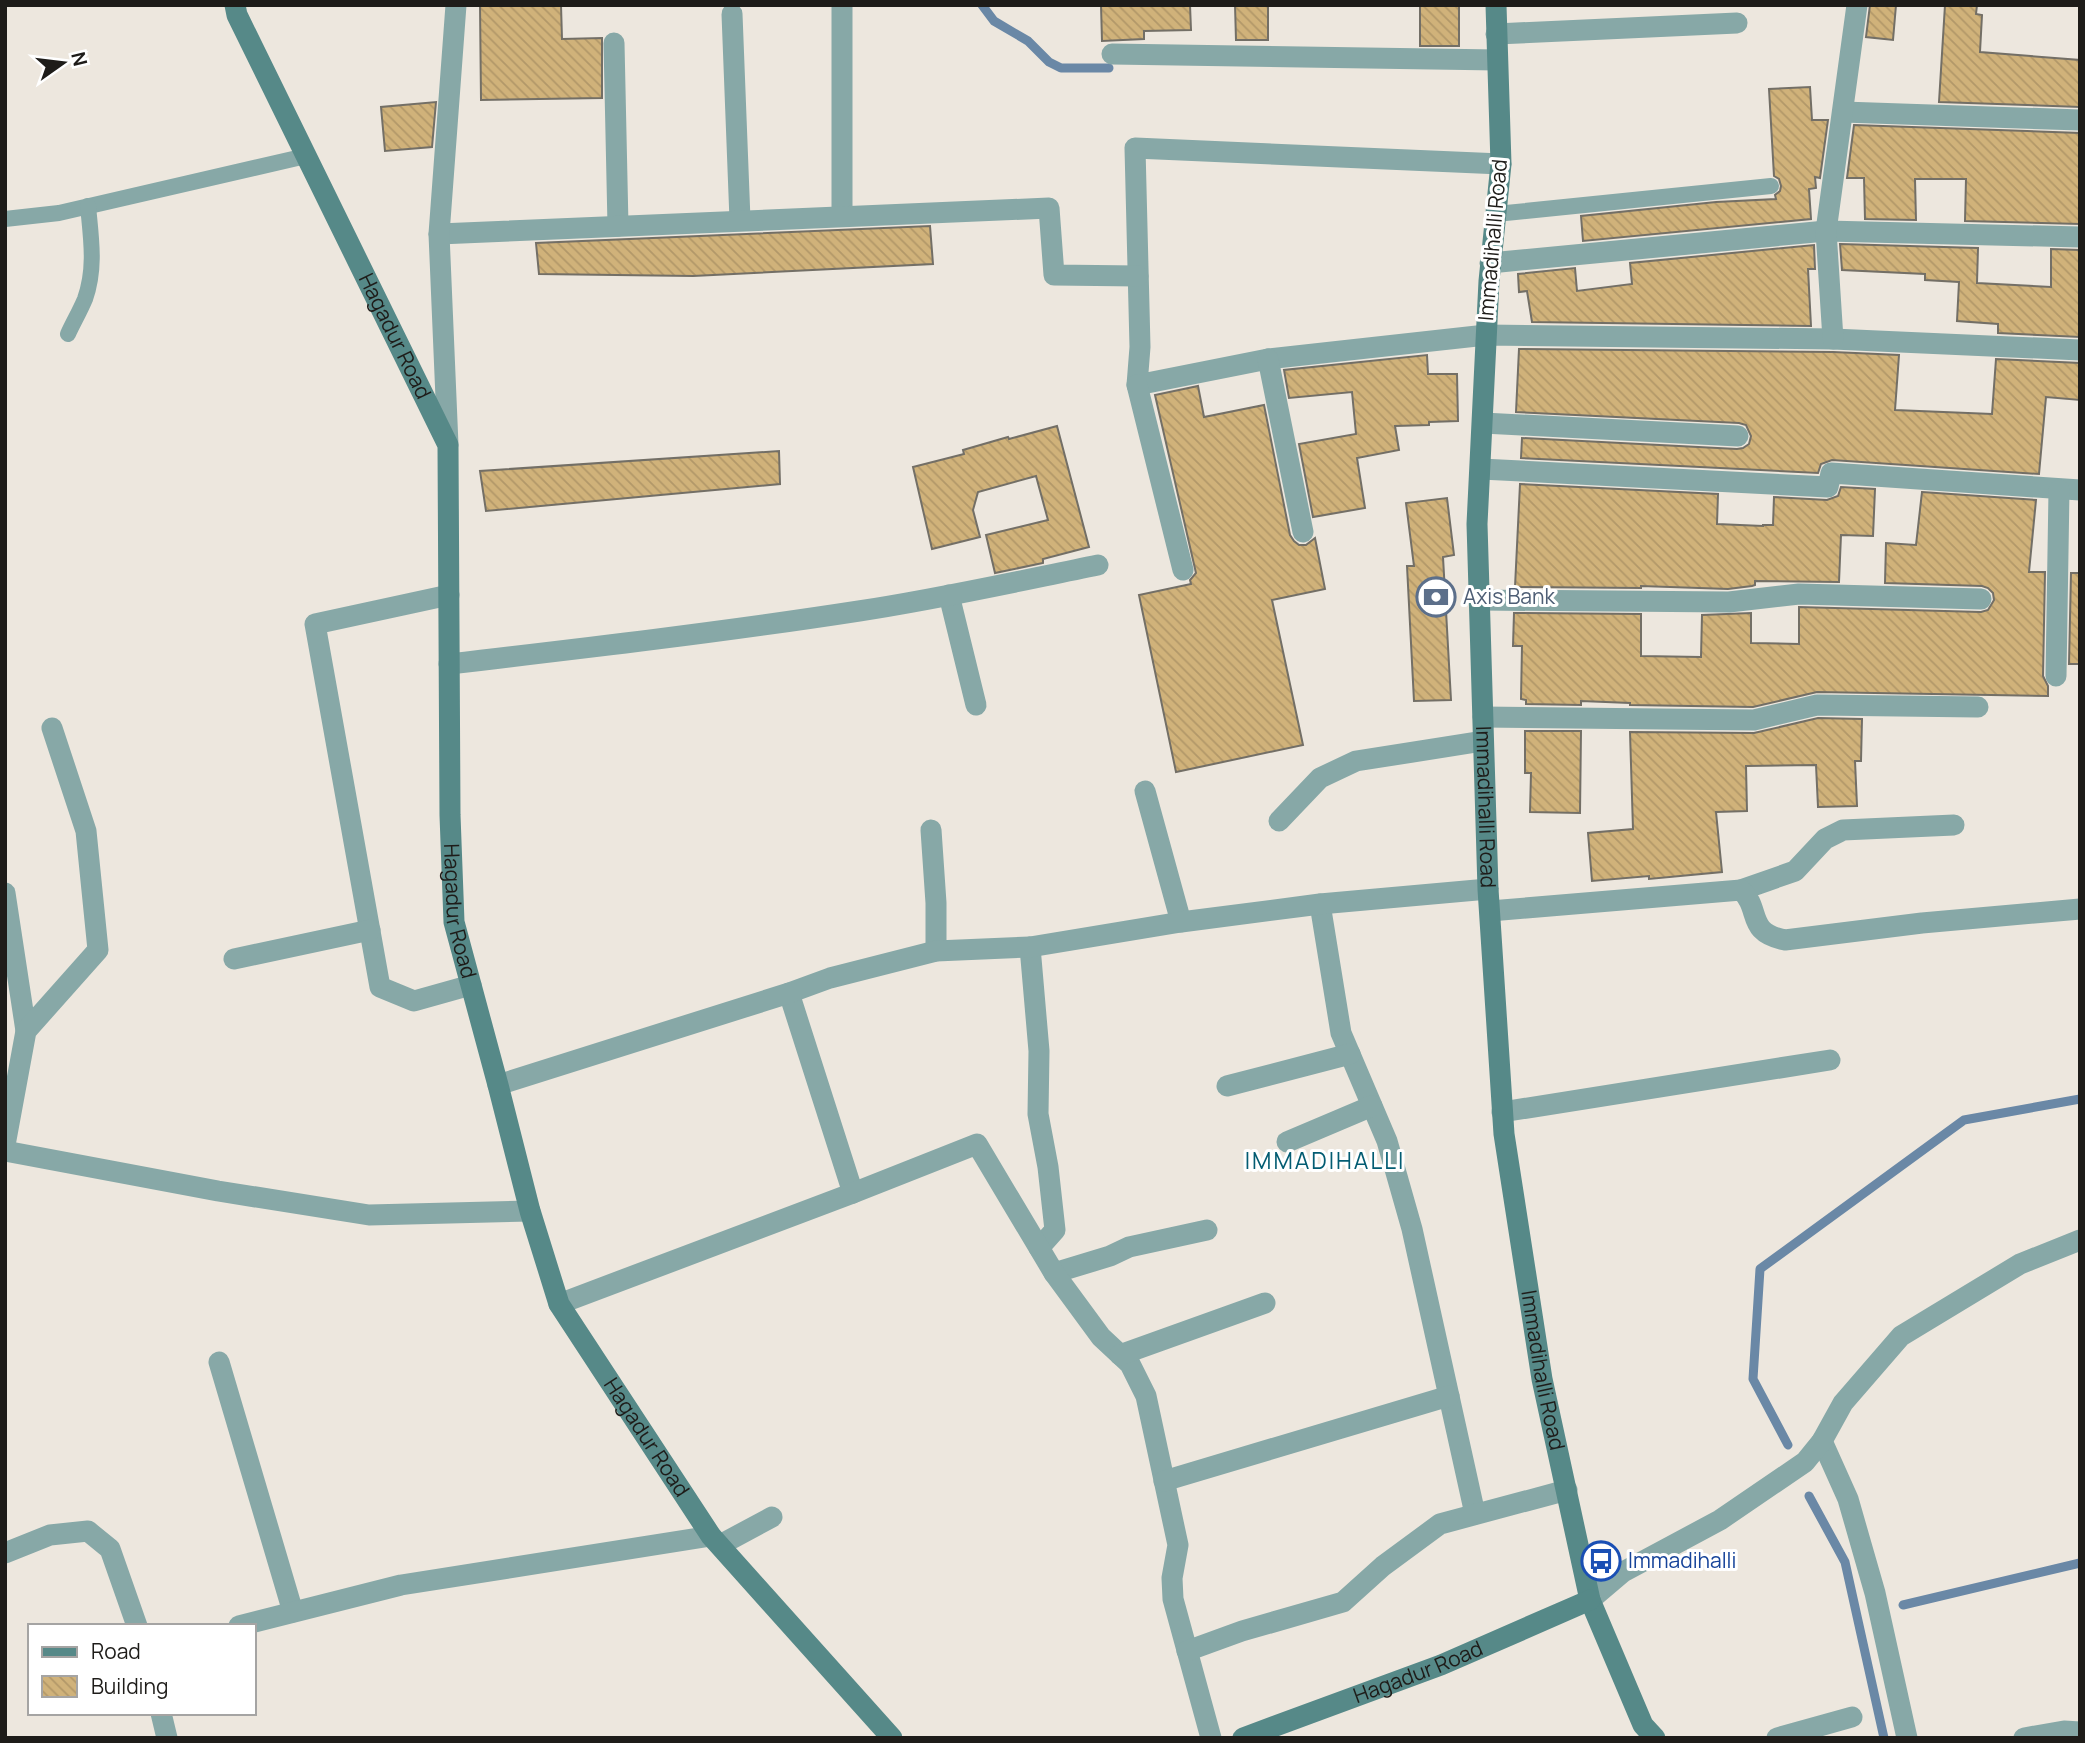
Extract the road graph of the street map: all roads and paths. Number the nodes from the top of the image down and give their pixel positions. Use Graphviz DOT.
graph roads {
  1 [pos="235,5"];
  2 [pos="456,5"];
  3 [pos="842,5"];
  4 [pos="1496,5"];
  5 [pos="1857,5"];
  6 [pos="732,14"];
  7 [pos="1737,23"];
  8 [pos="1496,34"];
  9 [pos="614,43"];
  10 [pos="1112,54"];
  11 [pos="1497,60"];
  12 [pos="1843,112"];
  13 [pos="2080,120"];
  14 [pos="306,156"];
  15 [pos="1501,164"];
  16 [pos="1770,186"];
  17 [pos="88,206"];
  18 [pos="1496,214"];
  19 [pos="842,215"];
  20 [pos="5,219"];
  21 [pos="740,220"];
  22 [pos="618,226"];
  23 [pos="1826,231"];
  24 [pos="439,234"];
  25 [pos="2080,237"];
  26 [pos="1490,263"];
  27 [pos="1138,276"];
  28 [pos="68,334"];
  29 [pos="1486,335"];
  30 [pos="1833,339"];
  31 [pos="2080,350"];
  32 [pos="1268,359"];
  33 [pos="1137,384"];
  34 [pos="1483,423"];
  35 [pos="1738,436"];
  36 [pos="448,445"];
  37 [pos="1481,469"];
  38 [pos="2070,490"];
  39 [pos="1303,532"];
  40 [pos="1098,565"];
  41 [pos="1182,570"];
  42 [pos="449,595"];
  43 [pos="949,596"];
  44 [pos="1981,599"];
  45 [pos="1479,600"];
  46 [pos="449,664"];
  47 [pos="2056,676"];
  48 [pos="976,705"];
  49 [pos="1978,706"];
  50 [pos="1483,717"];
  51 [pos="52,728"];
  52 [pos="1483,741"];
  53 [pos="1145,791"];
  54 [pos="1279,821"];
  55 [pos="1954,825"];
  56 [pos="931,830"];
  57 [pos="1488,889"];
  58 [pos="1741,890"];
  59 [pos="5,893"];
  60 [pos="1320,904"];
  61 [pos="2080,909"];
  62 [pos="1490,911"];
  63 [pos="1181,922"];
  64 [pos="370,930"];
  65 [pos="1030,947"];
  66 [pos="936,951"];
  67 [pos="234,959"];
  68 [pos="471,985"];
  69 [pos="789,993"];
  70 [pos="26,1031"];
  71 [pos="1350,1054"];
  72 [pos="1830,1060"];
  73 [pos="498,1085"];
  74 [pos="1227,1086"];
  75 [pos="1373,1106"];
  76 [pos="1502,1112"];
  77 [pos="1287,1142"];
  78 [pos="5,1145"];
  79 [pos="5,1151"];
  80 [pos="853,1193"];
  81 [pos="530,1211"];
  82 [pos="1207,1230"];
  83 [pos="2080,1240"];
  84 [pos="1039,1248"];
  85 [pos="1054,1273"];
  86 [pos="1265,1303"];
  87 [pos="559,1304"];
  88 [pos="1121,1355"];
  89 [pos="219,1362"];
  90 [pos="1449,1396"];
  91 [pos="1822,1441"];
  92 [pos="1164,1481"];
  93 [pos="1567,1490"];
  94 [pos="1475,1514"];
  95 [pos="772,1517"];
  96 [pos="715,1541"];
  97 [pos="5,1553"];
  98 [pos="1590,1600"];
  99 [pos="293,1612"];
  100 [pos="136,1624"];
  101 [pos="247,1624"];
  102 [pos="1187,1651"];
  103 [pos="161,1715"];
  104 [pos="1852,1717"];
  105 [pos="2080,1732"];
  106 [pos="167,1738"];
  107 [pos="892,1738"];
  108 [pos="1211,1738"];
  109 [pos="1243,1738"];
  110 [pos="1655,1738"];
  111 [pos="1777,1738"];
  112 [pos="1907,1738"];
  113 [pos="2024,1738"];
  1 -- 14 [label="street, Hagadur Road"];
  2 -- 24 [label="street"];
  3 -- 19 [label="street"];
  4 -- 8 [label="street, Immadihalli Road"];
  5 -- 12 [label="street"];
  6 -- 21 [label="street"];
  7 -- 8 [label="street"];
  8 -- 11 [label="street, Immadihalli Road"];
  9 -- 22 [label="street"];
  10 -- 11 [label="street"];
  11 -- 15 [label="street, Immadihalli Road"];
  12 -- 13 [label="street"];
  12 -- 23 [label="street"];
  14 -- 17 [label="lane"];
  14 -- 36 [label="street, Hagadur Road"];
  15 -- 18 [label="street, Immadihalli Road"];
  15 -- 27 [label="street"];
  16 -- 18 [label="lane"];
  17 -- 20 [label="lane"];
  17 -- 28 [label="lane"];
  18 -- 26 [label="street, Immadihalli Road"];
  19 -- 21 [label="street"];
  19 -- 27 [label="street"];
  21 -- 22 [label="street"];
  22 -- 24 [label="street"];
  23 -- 25 [label="street"];
  23 -- 26 [label="street"];
  23 -- 30 [label="street"];
  24 -- 36 [label="street"];
  26 -- 29 [label="street, Immadihalli Road"];
  27 -- 33 [label="street"];
  29 -- 30 [label="street"];
  29 -- 32 [label="street"];
  29 -- 34 [label="street, Immadihalli Road"];
  30 -- 31 [label="street"];
  32 -- 33 [label="street"];
  32 -- 39 [label="street"];
  33 -- 41 [label="street"];
  34 -- 35 [label="street"];
  34 -- 37 [label="street, Immadihalli Road"];
  36 -- 42 [label="street, Hagadur Road"];
  37 -- 38 [label="street"];
  37 -- 45 [label="street, Immadihalli Road"];
  38 -- 47 [label="street"];
  40 -- 43 [label="street"];
  42 -- 46 [label="street, Hagadur Road"];
  42 -- 64 [label="street"];
  43 -- 46 [label="street"];
  43 -- 48 [label="street"];
  44 -- 45 [label="street"];
  45 -- 50 [label="street, Immadihalli Road"];
  46 -- 68 [label="street, Hagadur Road"];
  49 -- 50 [label="street"];
  50 -- 52 [label="street, Immadihalli Road"];
  51 -- 70 [label="street"];
  52 -- 54 [label="street"];
  52 -- 57 [label="street, Immadihalli Road"];
  53 -- 63 [label="street"];
  55 -- 58 [label="street"];
  56 -- 66 [label="street"];
  57 -- 60 [label="street"];
  57 -- 62 [label="street, Immadihalli Road"];
  58 -- 61 [label="street"];
  58 -- 62 [label="street"];
  59 -- 70 [label="street"];
  60 -- 63 [label="street"];
  60 -- 71 [label="street"];
  62 -- 76 [label="street, Immadihalli Road"];
  63 -- 65 [label="street"];
  64 -- 67 [label="street"];
  64 -- 68 [label="street"];
  65 -- 66 [label="street"];
  65 -- 84 [label="street"];
  66 -- 69 [label="street"];
  68 -- 73 [label="street, Hagadur Road"];
  69 -- 73 [label="street"];
  69 -- 80 [label="street"];
  70 -- 78 [label="street"];
  71 -- 74 [label="street"];
  71 -- 75 [label="street"];
  72 -- 76 [label="street"];
  73 -- 81 [label="street, Hagadur Road"];
  75 -- 77 [label="street"];
  75 -- 90 [label="street"];
  76 -- 93 [label="street, Immadihalli Road"];
  79 -- 81 [label="street"];
  80 -- 84 [label="street"];
  80 -- 87 [label="street"];
  81 -- 87 [label="street, Hagadur Road"];
  82 -- 85 [label="street"];
  83 -- 91 [label="street"];
  84 -- 85 [label="street"];
  85 -- 88 [label="street"];
  86 -- 88 [label="street"];
  87 -- 96 [label="street, Hagadur Road"];
  88 -- 92 [label="street"];
  89 -- 99 [label="street"];
  90 -- 92 [label="street"];
  90 -- 94 [label="street"];
  91 -- 98 [label="street"];
  91 -- 112 [label="street"];
  92 -- 102 [label="street"];
  93 -- 94 [label="street"];
  93 -- 98 [label="street, Immadihalli Road"];
  94 -- 102 [label="street"];
  95 -- 96 [label="street"];
  96 -- 99 [label="street"];
  96 -- 107 [label="street, Hagadur Road"];
  97 -- 100 [label="street"];
  98 -- 109 [label="street, Hagadur Road"];
  98 -- 110 [label="street, Immadihalli Road"];
  99 -- 101 [label="street"];
  102 -- 108 [label="street"];
  103 -- 106 [label="street"];
  104 -- 111 [label="street"];
  105 -- 113 [label="street"];
}
